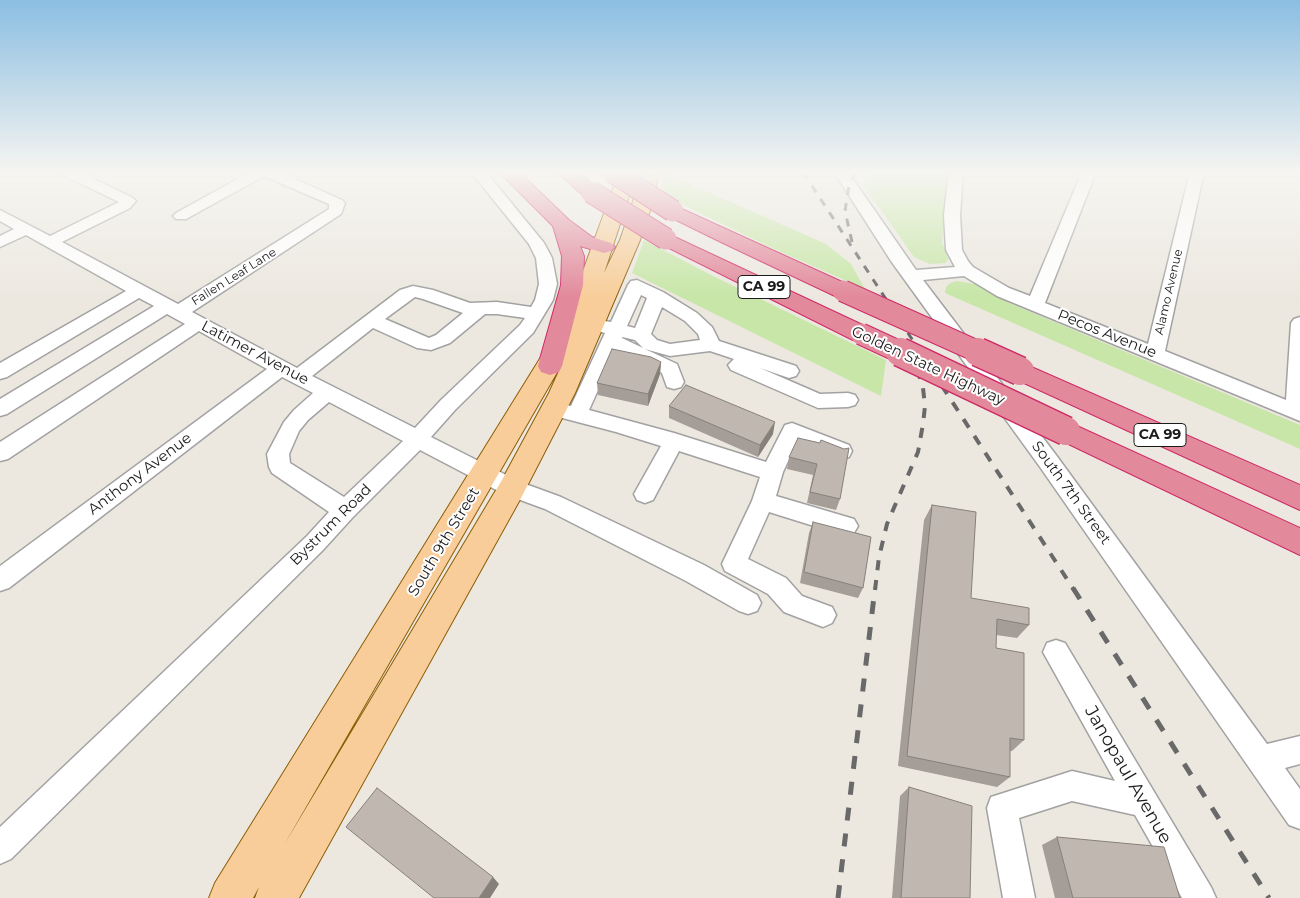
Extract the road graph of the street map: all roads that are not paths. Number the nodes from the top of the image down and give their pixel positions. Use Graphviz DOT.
graph roads {
  1 [pos="107,214"];
  2 [pos="185,214"];
  3 [pos="333,214"];
  4 [pos="512,214"];
  5 [pos="552,214"];
  6 [pos="615,214"];
  7 [pos="626,214"];
  8 [pos="639,214"];
  9 [pos="679,214"];
  10 [pos="869,214"];
  11 [pos="952,214"];
  12 [pos="1072,214"];
  13 [pos="1187,214"];
  14 [pos="0,215"];
  15 [pos="181,216"];
  16 [pos="562,224"];
  17 [pos="26,229"];
  18 [pos="630,240"];
  19 [pos="0,242"];
  20 [pos="50,242"];
  21 [pos="604,247"];
  22 [pos="967,271"];
  23 [pos="912,276"];
  24 [pos="613,277"];
  25 [pos="637,285"];
  26 [pos="139,291"];
  27 [pos="657,296"];
  28 [pos="602,302"];
  29 [pos="1034,305"];
  30 [pos="627,306"];
  31 [pos="173,309"];
  32 [pos="480,310"];
  33 [pos="537,314"];
  34 [pos="372,320"];
  35 [pos="200,323"];
  36 [pos="1300,323"];
  37 [pos="592,325"];
  38 [pos="614,335"];
  39 [pos="641,335"];
  40 [pos="711,345"];
  41 [pos="730,352"];
  42 [pos="1155,353"];
  43 [pos="9,361"];
  44 [pos="550,366"];
  45 [pos="789,371"];
  46 [pos="0,372"];
  47 [pos="290,372"];
  48 [pos="674,382"];
  49 [pos="328,392"];
  50 [pos="848,400"];
  51 [pos="0,408"];
  52 [pos="554,409"];
  53 [pos="1297,413"];
  54 [pos="577,414"];
  55 [pos="417,438"];
  56 [pos="674,442"];
  57 [pos="840,451"];
  58 [pos="0,453"];
  59 [pos="772,472"];
  60 [pos="499,481"];
  61 [pos="645,494"];
  62 [pos="1300,498"];
  63 [pos="763,501"];
  64 [pos="345,510"];
  65 [pos="846,526"];
  66 [pos="1300,542"];
  67 [pos="0,580"];
  68 [pos="748,603"];
  69 [pos="823,615"];
  70 [pos="1056,652"];
  71 [pos="1300,750"];
  72 [pos="1261,760"];
  73 [pos="1144,802"];
  74 [pos="1300,814"];
  75 [pos="0,848"];
  76 [pos="230,898"];
  77 [pos="276,898"];
  78 [pos="1019,898"];
  79 [pos="1200,898"];
  1 -- 20 [label="street"];
  2 -- 15 [label="street"];
  3 -- 31 [label="street, Fallen Leaf Lane"];
  4 -- 33 [label="street, Bystrum Road"];
  5 -- 16 [label="highway"];
  6 -- 21 [label="main road, South 9th Street"];
  7 -- 66 [label="highway, Golden State Highway / CA 99, bridge"];
  8 -- 18 [label="main road, South 9th Street"];
  9 -- 62 [label="highway, CA 99, bridge"];
  10 -- 23 [label="street, South 7th Street"];
  11 -- 22 [label="street"];
  12 -- 29 [label="street"];
  13 -- 42 [label="street, Alamo Avenue"];
  14 -- 17 [label="street, Latimer Avenue"];
  16 -- 21 [label="highway"];
  16 -- 44 [label="highway"];
  17 -- 19 [label="street"];
  17 -- 20 [label="street, Latimer Avenue"];
  18 -- 21 [label="main road"];
  18 -- 24 [label="main road, South 9th Street"];
  20 -- 26 [label="street, Latimer Avenue"];
  21 -- 44 [label="main road, South 9th Street"];
  22 -- 23 [label="street"];
  22 -- 29 [label="street, Pecos Avenue"];
  23 -- 72 [label="street, South 7th Street"];
  24 -- 25 [label="street"];
  24 -- 28 [label="main road, South 9th Street"];
  25 -- 27 [label="street"];
  25 -- 30 [label="street"];
  26 -- 31 [label="street, Latimer Avenue"];
  26 -- 43 [label="street"];
  27 -- 39 [label="street"];
  27 -- 40 [label="street"];
  28 -- 30 [label="street"];
  28 -- 37 [label="main road, South 9th Street"];
  29 -- 42 [label="street, Pecos Avenue"];
  30 -- 38 [label="street"];
  31 -- 35 [label="street, Latimer Avenue"];
  31 -- 51 [label="street, Fallen Leaf Lane"];
  32 -- 33 [label="street, Anthony Avenue"];
  32 -- 34 [label="street, Anthony Avenue"];
  32 -- 34 [label="street"];
  33 -- 55 [label="street, Bystrum Road"];
  34 -- 47 [label="street, Anthony Avenue"];
  35 -- 47 [label="street, Latimer Avenue"];
  35 -- 58 [label="street"];
  36 -- 53 [label="street"];
  37 -- 38 [label="street"];
  37 -- 52 [label="main road, South 9th Street"];
  38 -- 39 [label="street"];
  38 -- 48 [label="street"];
  38 -- 54 [label="street"];
  39 -- 40 [label="street"];
  40 -- 41 [label="street"];
  41 -- 45 [label="street"];
  41 -- 50 [label="street"];
  42 -- 53 [label="street, Pecos Avenue"];
  43 -- 46 [label="street"];
  44 -- 60 [label="main road, South 9th Street"];
  47 -- 49 [label="street, Latimer Avenue"];
  47 -- 67 [label="street, Anthony Avenue"];
  49 -- 55 [label="street, Latimer Avenue"];
  49 -- 64 [label="street"];
  52 -- 54 [label="street"];
  52 -- 60 [label="main road, South 9th Street"];
  54 -- 56 [label="street"];
  55 -- 60 [label="street, Latimer Avenue"];
  55 -- 64 [label="street, Bystrum Road"];
  56 -- 59 [label="street"];
  56 -- 61 [label="street"];
  57 -- 59 [label="street"];
  59 -- 63 [label="street"];
  60 -- 68 [label="street, Latimer Avenue"];
  60 -- 76 [label="main road, South 9th Street"];
  60 -- 77 [label="main road, South 9th Street"];
  63 -- 65 [label="street"];
  63 -- 69 [label="street"];
  64 -- 75 [label="street, Bystrum Road"];
  70 -- 73 [label="street, Janopaul Avenue"];
  71 -- 72 [label="street"];
  72 -- 74 [label="street, South 7th Street"];
  73 -- 78 [label="street"];
  73 -- 79 [label="street, Janopaul Avenue"];
}
